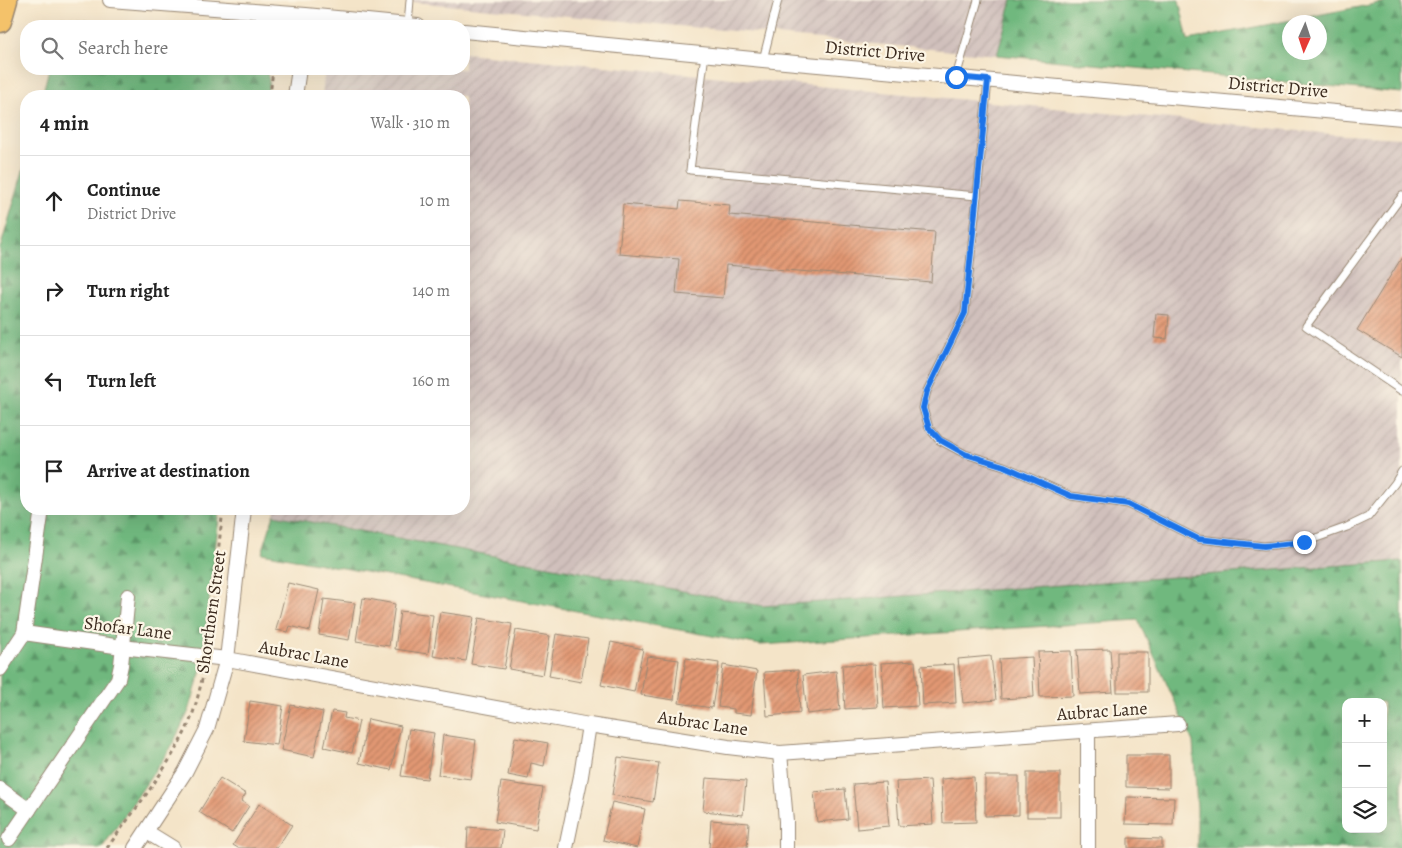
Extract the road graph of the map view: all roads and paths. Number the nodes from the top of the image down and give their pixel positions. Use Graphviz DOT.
graph roads {
  1 [pos="6,0"];
  2 [pos="110,0"];
  3 [pos="410,0"];
  4 [pos="778,0"];
  5 [pos="978,0"];
  6 [pos="296,20"];
  7 [pos="412,20"];
  8 [pos="0,21"];
  9 [pos="470,32"];
  10 [pos="705,54"];
  11 [pos="763,60"];
  12 [pos="272,75"];
  13 [pos="298,75"];
  14 [pos="956,77"];
  15 [pos="988,80"];
  16 [pos="271,90"];
  17 [pos="296,90"];
  18 [pos="1402,118"];
  19 [pos="977,196"];
  20 [pos="1402,196"];
  21 [pos="1402,390"];
  22 [pos="1402,471"];
  23 [pos="41,515"];
  24 [pos="222,515"];
  25 [pos="243,515"];
  26 [pos="128,596"];
  27 [pos="24,633"];
  28 [pos="122,647"];
  29 [pos="207,656"];
  30 [pos="228,659"];
  31 [pos="0,668"];
  32 [pos="1178,724"];
  33 [pos="589,725"];
  34 [pos="1088,731"];
  35 [pos="780,753"];
  36 [pos="0,789"];
  37 [pos="29,810"];
  38 [pos="147,832"];
  39 [pos="9,839"];
  40 [pos="107,848"];
  41 [pos="135,848"];
  42 [pos="173,848"];
  43 [pos="566,848"];
  44 [pos="786,848"];
  45 [pos="1088,848"];
  1 -- 8 [label="main road"];
  2 -- 6 [label="street"];
  3 -- 7 [label="lane"];
  4 -- 11 [label="lane"];
  5 -- 14 [label="lane"];
  9 -- 10 [label="street, District Drive"];
  10 -- 11 [label="street, District Drive"];
  10 -- 19 [label="lane"];
  11 -- 14 [label="street, District Drive"];
  12 -- 16 [label="path"];
  13 -- 17 [label="street"];
  14 -- 15 [label="street, District Drive"];
  15 -- 18 [label="street, District Drive"];
  15 -- 19 [label="lane"];
  19 -- 22 [label="lane"];
  20 -- 21 [label="lane"];
  23 -- 27 [label="street"];
  24 -- 29 [label="path"];
  25 -- 30 [label="street, Shorthorn Street"];
  26 -- 28 [label="street"];
  27 -- 28 [label="street, Shofar Lane"];
  27 -- 31 [label="street"];
  28 -- 29 [label="street, Shofar Lane"];
  28 -- 37 [label="street"];
  29 -- 30 [label="street, Shofar Lane"];
  29 -- 40 [label="path"];
  30 -- 33 [label="street, Aubrac Lane"];
  30 -- 38 [label="street, Shorthorn Street"];
  32 -- 34 [label="street, Aubrac Lane"];
  33 -- 35 [label="street, Aubrac Lane"];
  33 -- 43 [label="street"];
  34 -- 35 [label="street, Aubrac Lane"];
  34 -- 45 [label="street"];
  35 -- 44 [label="street"];
  36 -- 37 [label="street"];
  37 -- 39 [label="street"];
  38 -- 41 [label="street, Shorthorn Street"];
  38 -- 42 [label="street"];
}
